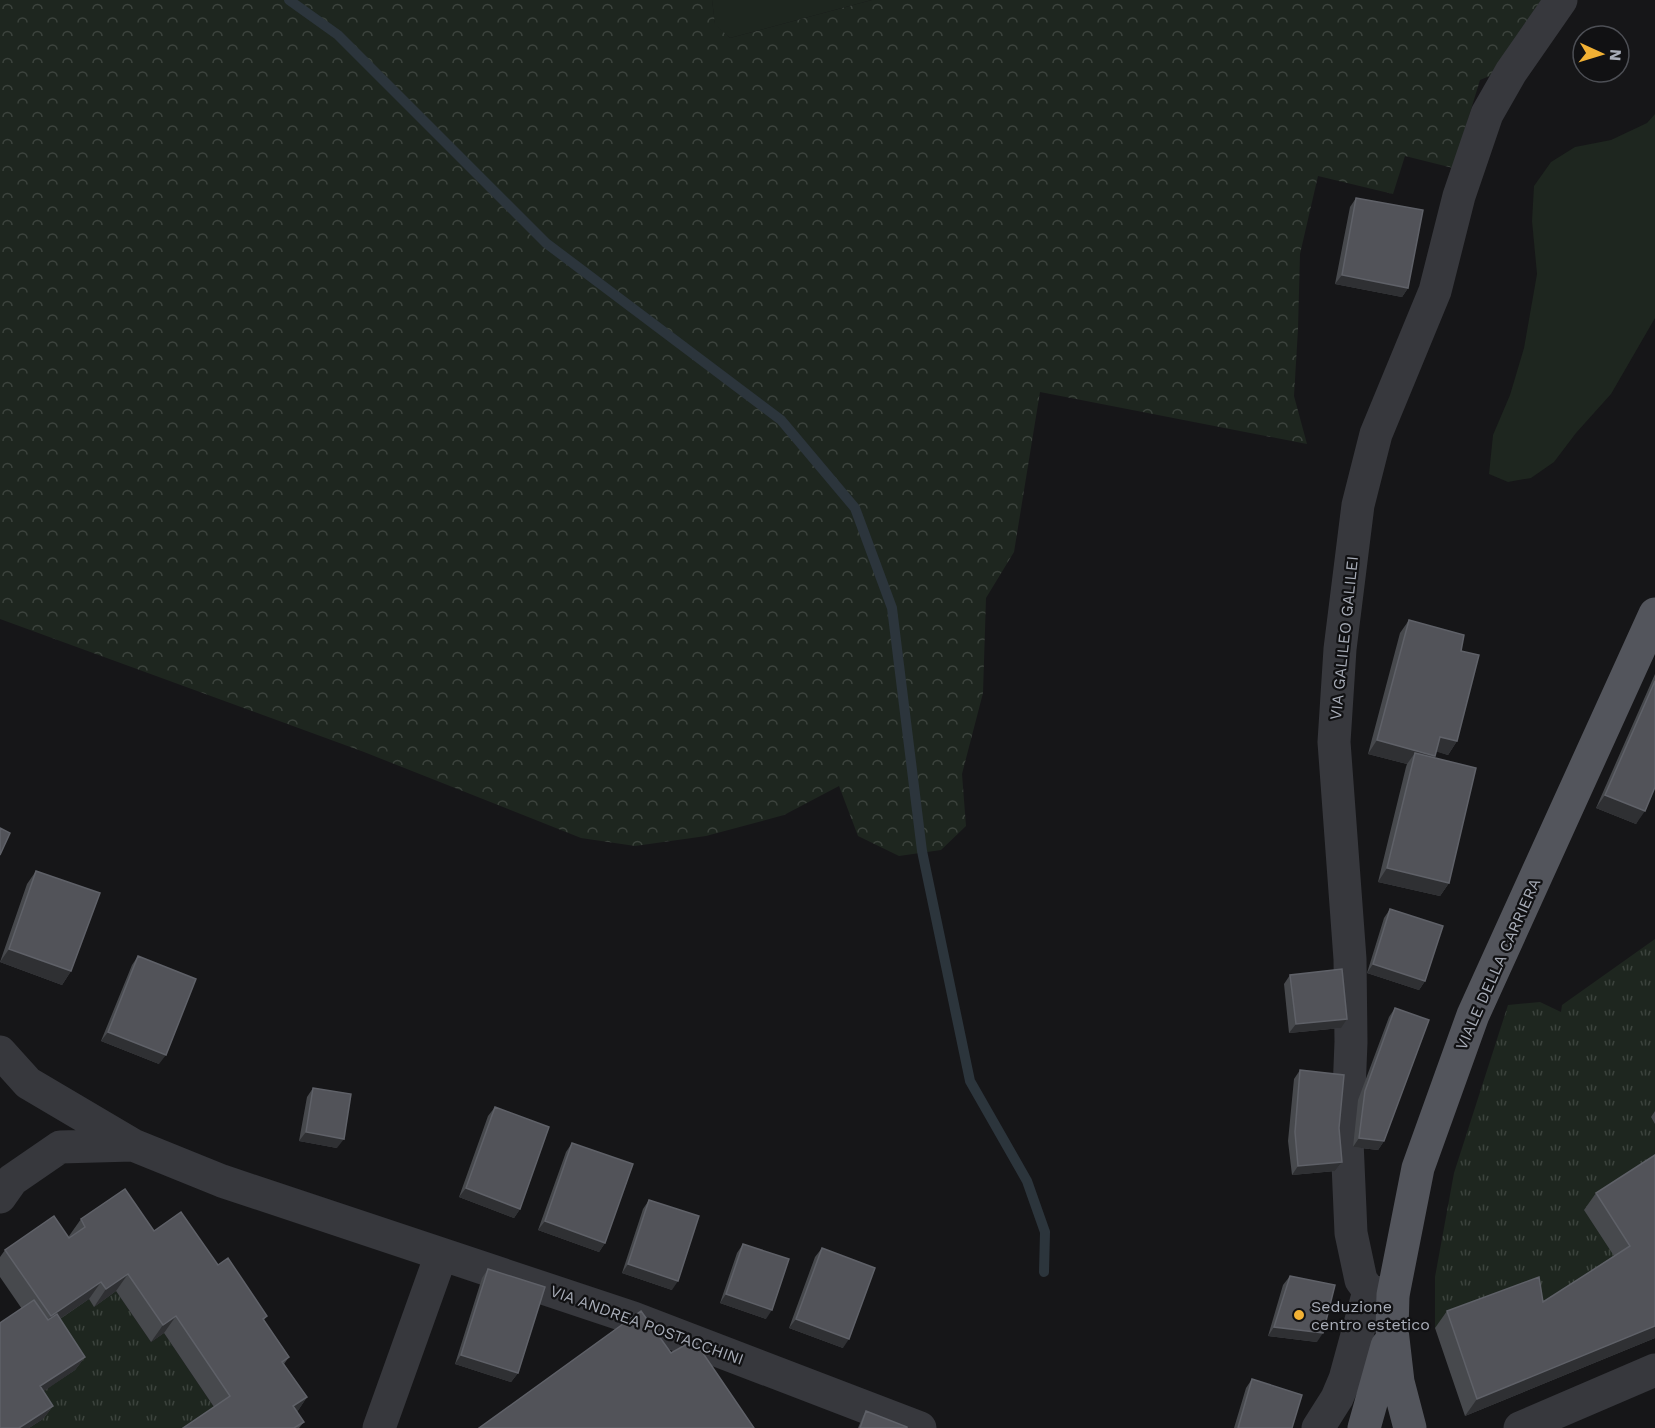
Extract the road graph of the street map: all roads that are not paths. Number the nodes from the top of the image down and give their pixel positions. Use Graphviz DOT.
graph roads {
  1 [pos="1561,0"];
  2 [pos="1655,614"];
  3 [pos="0,1052"];
  4 [pos="133,1145"];
  5 [pos="0,1197"];
  6 [pos="441,1255"];
  7 [pos="1381,1293"];
  8 [pos="1392,1330"];
  9 [pos="1655,1370"];
  10 [pos="378,1428"];
  11 [pos="920,1428"];
  12 [pos="1318,1428"];
  13 [pos="1364,1428"];
  14 [pos="1410,1428"];
  15 [pos="1520,1428"];
  1 -- 7 [label="street, VIA GALILEO GALILEI"];
  2 -- 7 [label="main road, VIALE DELLA CARRIERA"];
  3 -- 4 [label="street, VIA ANDREA POSTACCHINI"];
  4 -- 5 [label="street"];
  4 -- 6 [label="street, VIA ANDREA POSTACCHINI"];
  6 -- 10 [label="street"];
  6 -- 11 [label="street, VIA ANDREA POSTACCHINI"];
  7 -- 8 [label="main road, VIALE DELLA CARRIERA"];
  7 -- 12 [label="street"];
  8 -- 13 [label="main road, VIALE DELLA CARRIERA"];
  8 -- 14 [label="main road, VIALE DELLA CARRIERA"];
  9 -- 15 [label="street"];
}
